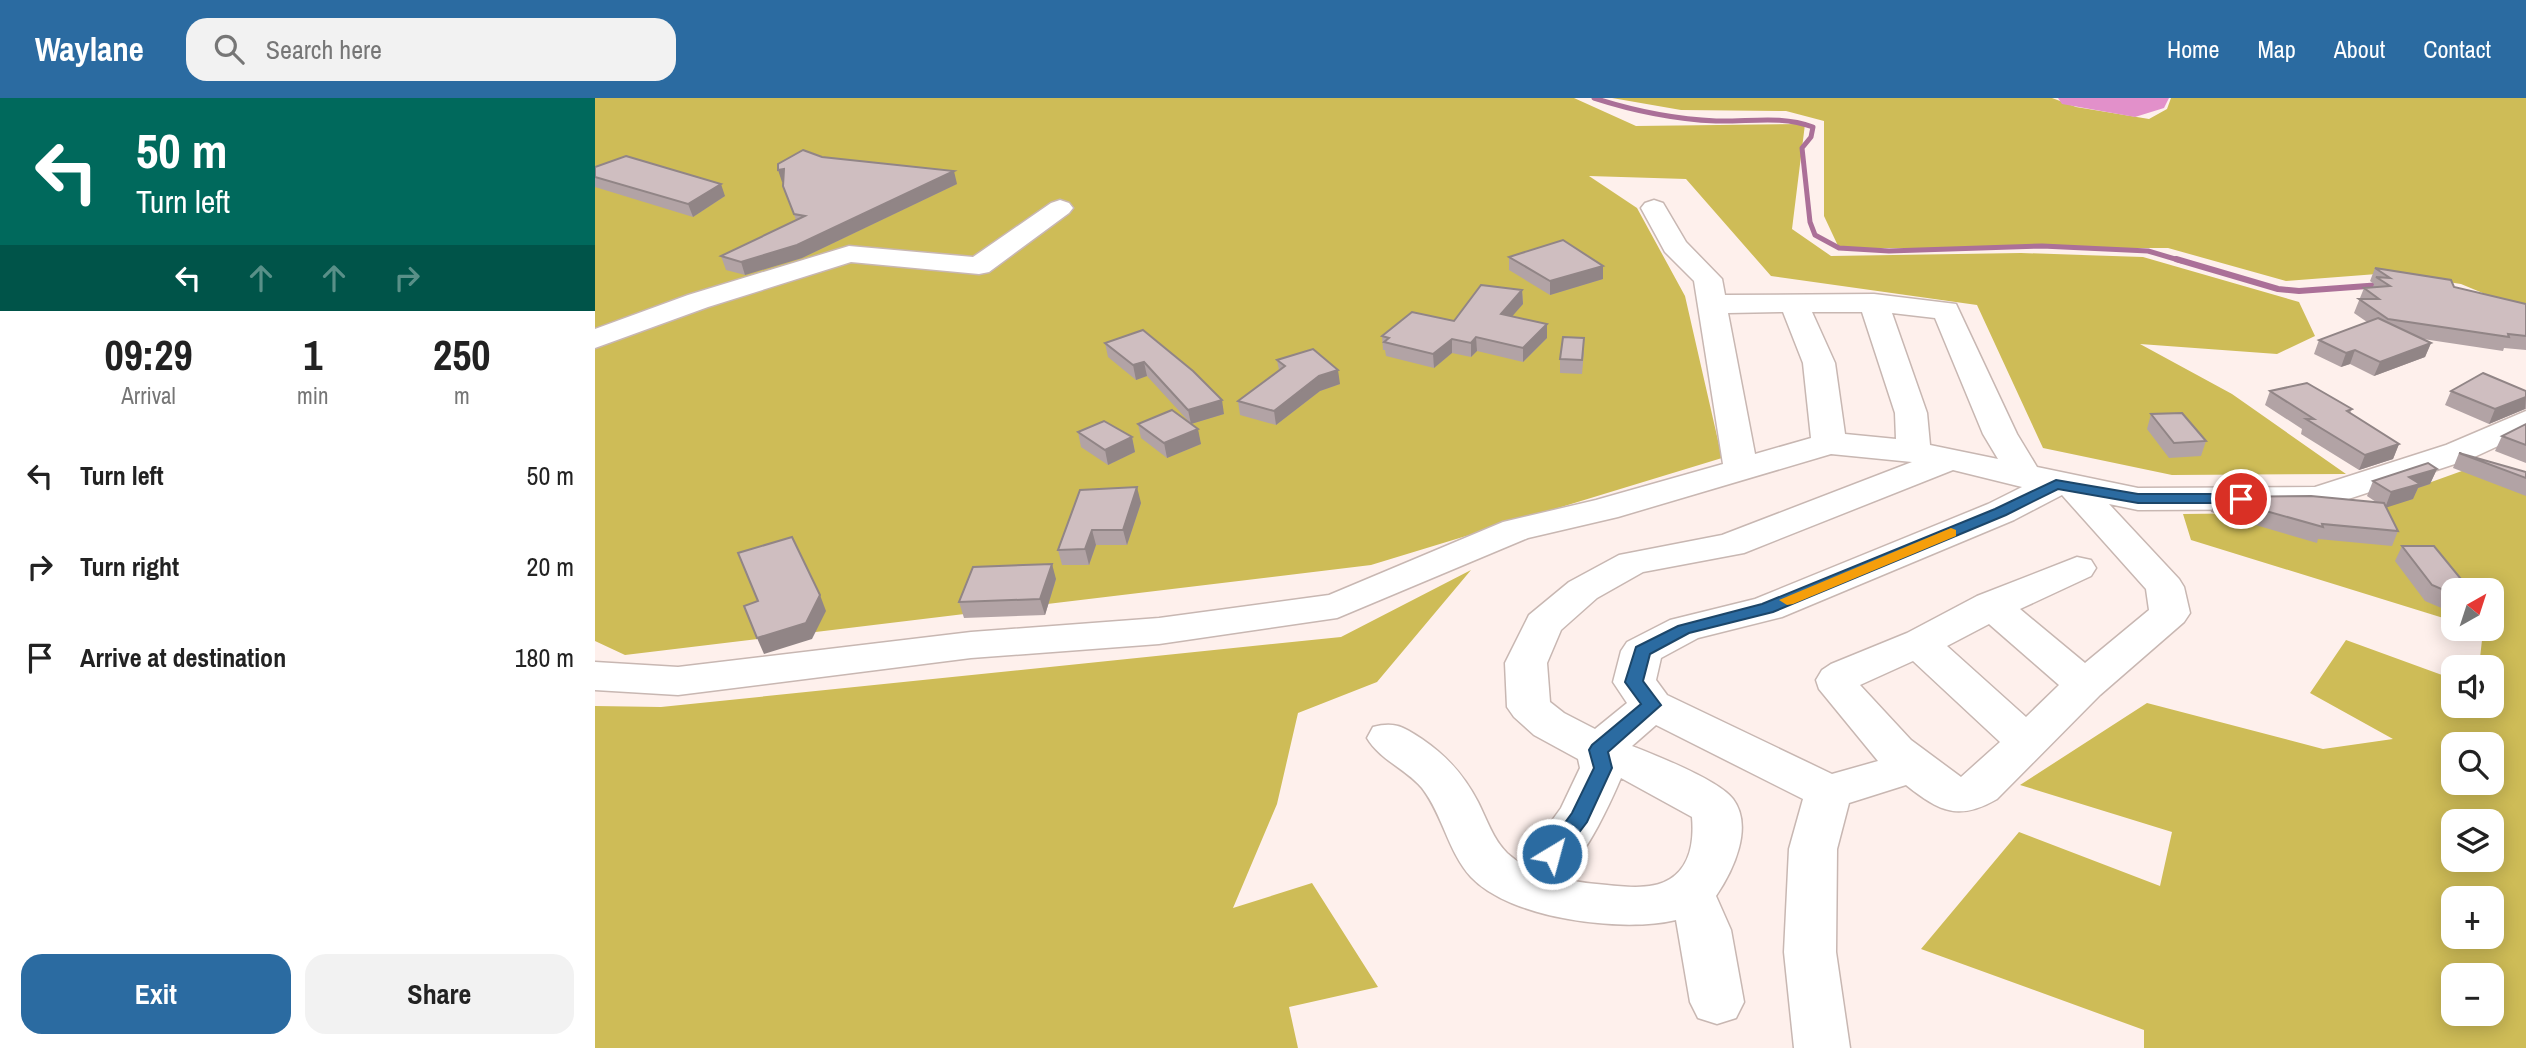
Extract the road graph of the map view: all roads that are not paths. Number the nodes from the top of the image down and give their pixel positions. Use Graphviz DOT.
graph roads {
  1 [pos="1059,208"];
  2 [pos="1654,208"];
  3 [pos="1794,303"];
  4 [pos="1874,303"];
  5 [pos="1712,304"];
  6 [pos="595,339"];
  7 [pos="2526,421"];
  8 [pos="1829,444"];
  9 [pos="2458,452"];
  10 [pos="1930,457"];
  11 [pos="2503,468"];
  12 [pos="1741,470"];
  13 [pos="2051,483"];
  14 [pos="1605,509"];
  15 [pos="1632,563"];
  16 [pos="2077,568"];
  17 [pos="1991,605"];
  18 [pos="1919,643"];
  19 [pos="595,676"];
  20 [pos="2085,685"];
  21 [pos="1652,705"];
  22 [pos="1389,738"];
  23 [pos="2027,742"];
  24 [pos="1598,750"];
  25 [pos="1914,767"];
  26 [pos="1828,792"];
  27 [pos="1552,854"];
  28 [pos="1690,893"];
  29 [pos="1717,1002"];
  30 [pos="1822,1048"];
  1 -- 6 [label="street"];
  2 -- 5 [label="street"];
  3 -- 4 [label="street"];
  3 -- 5 [label="street"];
  3 -- 8 [label="street"];
  4 -- 10 [label="street"];
  4 -- 13 [label="street"];
  5 -- 12 [label="street"];
  7 -- 9 [label="street"];
  8 -- 10 [label="street"];
  8 -- 12 [label="street"];
  9 -- 11 [label="street"];
  9 -- 13 [label="street"];
  10 -- 13 [label="street"];
  10 -- 15 [label="street"];
  12 -- 14 [label="street"];
  13 -- 20 [label="street"];
  13 -- 21 [label="street"];
  14 -- 15 [label="street"];
  14 -- 19 [label="street"];
  15 -- 24 [label="street"];
  16 -- 17 [label="street"];
  17 -- 18 [label="street"];
  17 -- 20 [label="street"];
  18 -- 23 [label="street"];
  18 -- 25 [label="street"];
  20 -- 23 [label="street"];
  21 -- 24 [label="street"];
  21 -- 26 [label="street"];
  22 -- 28 [label="street"];
  23 -- 25 [label="street"];
  24 -- 27 [label="street"];
  24 -- 28 [label="street"];
  25 -- 26 [label="street"];
  26 -- 30 [label="street"];
  28 -- 29 [label="street"];
}
